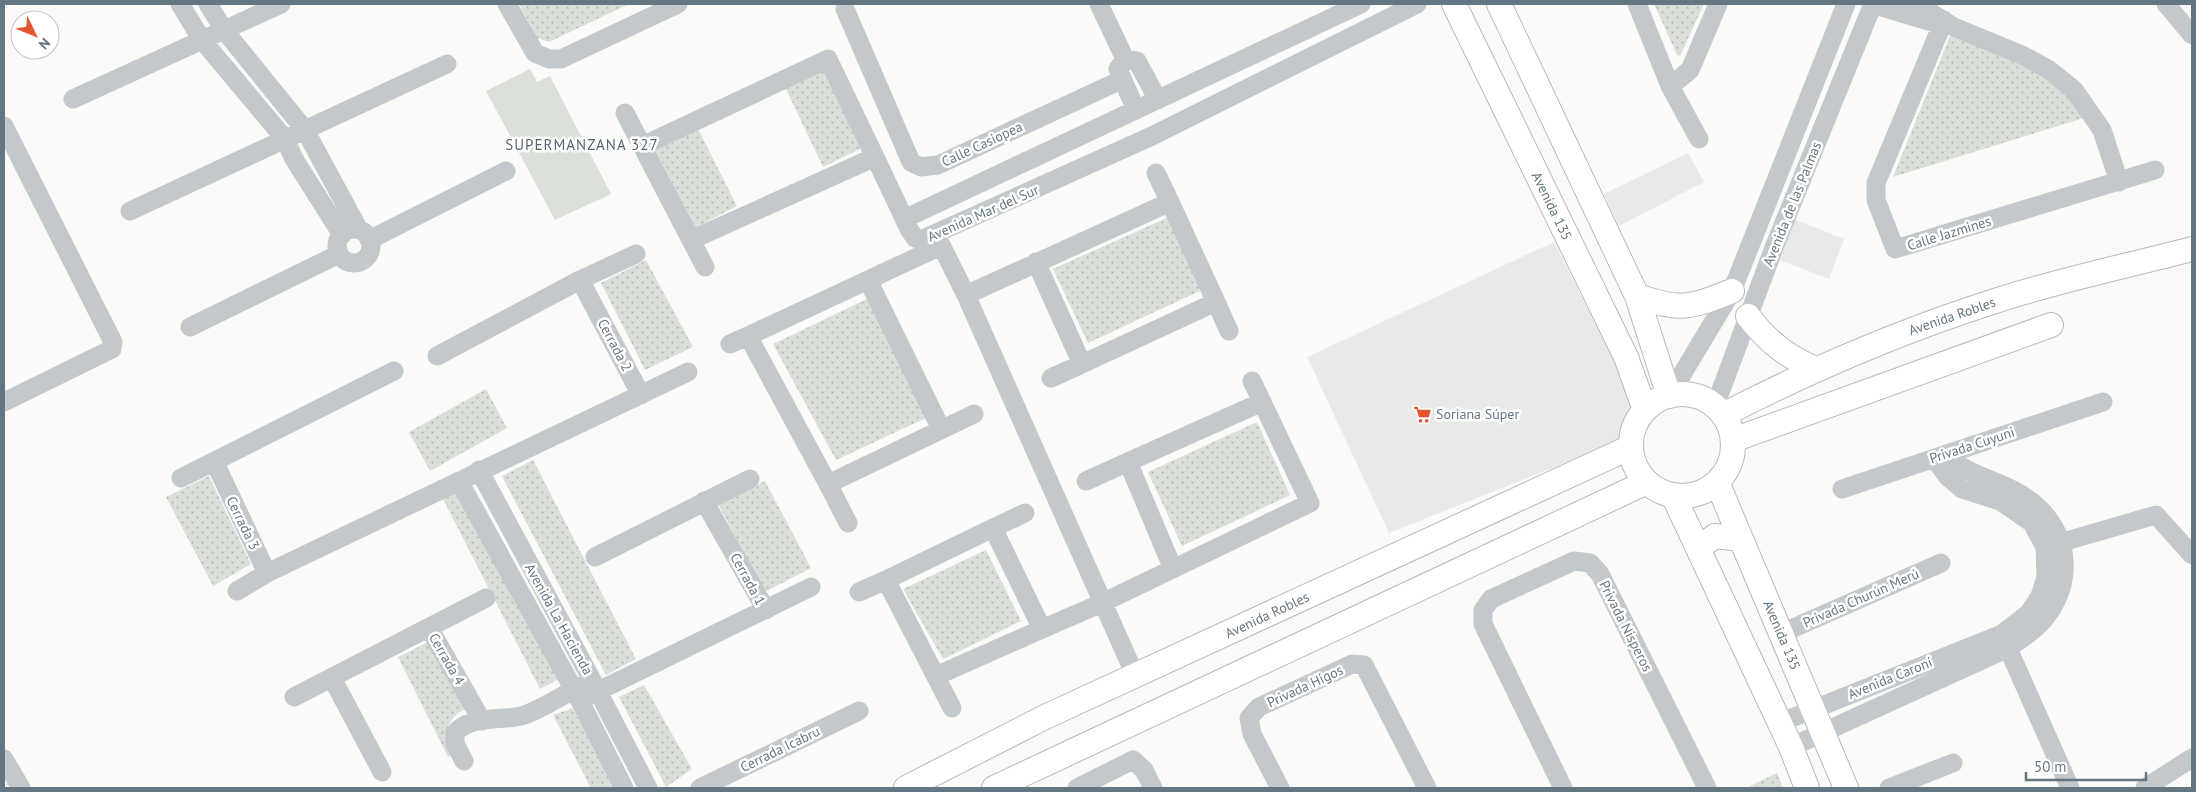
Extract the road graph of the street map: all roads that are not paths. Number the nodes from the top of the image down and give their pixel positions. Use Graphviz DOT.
graph roads {
  1 [pos="180,4"];
  2 [pos="208,4"];
  3 [pos="282,4"];
  4 [pos="507,4"];
  5 [pos="678,4"];
  6 [pos="1099,4"];
  7 [pos="1361,4"];
  8 [pos="1417,4"];
  9 [pos="1439,4"];
  10 [pos="1499,4"];
  11 [pos="1637,4"];
  12 [pos="1718,4"];
  13 [pos="1846,4"];
  14 [pos="1872,4"];
  15 [pos="1918,4"];
  16 [pos="2166,4"];
  17 [pos="845,9"];
  18 [pos="1459,14"];
  19 [pos="1946,24"];
  20 [pos="224,30"];
  21 [pos="2192,35"];
  22 [pos="202,40"];
  23 [pos="1124,59"];
  24 [pos="447,64"];
  25 [pos="1121,80"];
  26 [pos="1670,86"];
  27 [pos="1163,97"];
  28 [pos="74,99"];
  29 [pos="1136,110"];
  30 [pos="625,113"];
  31 [pos="1181,122"];
  32 [pos="4,126"];
  33 [pos="306,130"];
  34 [pos="285,139"];
  35 [pos="1699,139"];
  36 [pos="642,146"];
  37 [pos="875,157"];
  38 [pos="2155,170"];
  39 [pos="506,171"];
  40 [pos="1156,173"];
  41 [pos="2119,182"];
  42 [pos="1170,202"];
  43 [pos="130,211"];
  44 [pos="904,219"];
  45 [pos="357,235"];
  46 [pos="1753,238"];
  47 [pos="691,240"];
  48 [pos="939,240"];
  49 [pos="1775,245"];
  50 [pos="2192,249"];
  51 [pos="339,254"];
  52 [pos="636,254"];
  53 [pos="1036,262"];
  54 [pos="705,266"];
  55 [pos="1625,271"];
  56 [pos="580,280"];
  57 [pos="868,280"];
  58 [pos="1736,282"];
  59 [pos="1761,282"];
  60 [pos="1592,287"];
  61 [pos="966,295"];
  62 [pos="1638,296"];
  63 [pos="1216,302"];
  64 [pos="1748,316"];
  65 [pos="2050,325"];
  66 [pos="190,326"];
  67 [pos="1229,331"];
  68 [pos="748,336"];
  69 [pos="730,344"];
  70 [pos="436,356"];
  71 [pos="1082,364"];
  72 [pos="1816,369"];
  73 [pos="394,371"];
  74 [pos="688,372"];
  75 [pos="1051,378"];
  76 [pos="1252,381"];
  77 [pos="641,395"];
  78 [pos="1669,396"];
  79 [pos="4,402"];
  80 [pos="1262,402"];
  81 [pos="2102,402"];
  82 [pos="1645,410"];
  83 [pos="1719,410"];
  84 [pos="974,414"];
  85 [pos="941,429"];
  86 [pos="1733,440"];
  87 [pos="1631,447"];
  88 [pos="1940,456"];
  89 [pos="1128,462"];
  90 [pos="215,463"];
  91 [pos="479,470"];
  92 [pos="181,478"];
  93 [pos="750,479"];
  94 [pos="459,480"];
  95 [pos="1086,481"];
  96 [pos="1647,482"];
  97 [pos="1717,482"];
  98 [pos="828,484"];
  99 [pos="1842,489"];
  100 [pos="1673,495"];
  101 [pos="704,501"];
  102 [pos="1025,513"];
  103 [pos="848,523"];
  104 [pos="993,528"];
  105 [pos="1741,539"];
  106 [pos="2053,545"];
  107 [pos="1700,553"];
  108 [pos="2192,555"];
  109 [pos="595,556"];
  110 [pos="1940,563"];
  111 [pos="1173,569"];
  112 [pos="267,573"];
  113 [pos="886,580"];
  114 [pos="811,587"];
  115 [pos="237,591"];
  116 [pos="859,592"];
  117 [pos="486,598"];
  118 [pos="1102,603"];
  119 [pos="766,610"];
  120 [pos="429,628"];
  121 [pos="1042,629"];
  122 [pos="1782,634"];
  123 [pos="2005,641"];
  124 [pos="936,676"];
  125 [pos="1135,676"];
  126 [pos="332,678"];
  127 [pos="595,685"];
  128 [pos="577,695"];
  129 [pos="294,697"];
  130 [pos="952,708"];
  131 [pos="1814,708"];
  132 [pos="860,711"];
  133 [pos="482,721"];
  134 [pos="1780,723"];
  135 [pos="1823,732"];
  136 [pos="1791,747"];
  137 [pos="2192,758"];
  138 [pos="4,759"];
  139 [pos="464,761"];
  140 [pos="1952,763"];
  141 [pos="382,772"];
  142 [pos="21,788"];
  143 [pos="624,788"];
  144 [pos="648,788"];
  145 [pos="700,788"];
  146 [pos="906,788"];
  147 [pos="994,788"];
  148 [pos="1077,788"];
  149 [pos="1152,788"];
  150 [pos="1280,788"];
  151 [pos="1427,788"];
  152 [pos="1564,788"];
  153 [pos="1707,788"];
  154 [pos="1807,788"];
  155 [pos="1846,788"];
  156 [pos="1889,788"];
  157 [pos="2070,788"];
  158 [pos="2145,788"];
  1 -- 22 [label="street"];
  2 -- 20 [label="street"];
  3 -- 20 [label="street"];
  4 -- 5 [label="street"];
  6 -- 23 [label="street"];
  7 -- 27 [label="street, Avenida Mar del Sur"];
  8 -- 31 [label="street, Avenida Mar del Sur"];
  9 -- 18 [label="main road"];
  10 -- 55 [label="main road"];
  11 -- 26 [label="street"];
  12 -- 26 [label="street"];
  13 -- 46 [label="street, Avenida de las Palmas"];
  14 -- 19 [label="street"];
  14 -- 49 [label="street, Avenida de las Palmas"];
  15 -- 19 [label="street"];
  16 -- 21 [label="street"];
  17 -- 25 [label="street, Calle Casiopea"];
  18 -- 60 [label="main road, Avenida 135"];
  19 -- 41 [label="street"];
  19 -- 41 [label="street, Calle Jazmines"];
  20 -- 22 [label="street"];
  20 -- 33 [label="street"];
  22 -- 28 [label="street"];
  22 -- 34 [label="street"];
  23 -- 25 [label="street"];
  23 -- 27 [label="street"];
  24 -- 33 [label="street"];
  25 -- 29 [label="street"];
  26 -- 35 [label="street"];
  27 -- 29 [label="street, Avenida Mar del Sur"];
  27 -- 31 [label="street"];
  29 -- 44 [label="street, Avenida Mar del Sur"];
  30 -- 36 [label="street"];
  31 -- 48 [label="street, Avenida Mar del Sur"];
  32 -- 79 [label="street"];
  33 -- 34 [label="street"];
  33 -- 45 [label="street"];
  34 -- 43 [label="street"];
  34 -- 45 [label="street"];
  36 -- 37 [label="street"];
  36 -- 47 [label="street"];
  37 -- 44 [label="street"];
  37 -- 47 [label="street"];
  38 -- 41 [label="street, Calle Jazmines"];
  39 -- 45 [label="street"];
  40 -- 42 [label="street"];
  42 -- 53 [label="street"];
  42 -- 63 [label="street"];
  44 -- 48 [label="street, Avenida Mar del Sur"];
  45 -- 51 [label="street"];
  45 -- 51 [label="street"];
  46 -- 49 [label="street"];
  46 -- 58 [label="street, Avenida de las Palmas"];
  47 -- 54 [label="street"];
  48 -- 57 [label="street"];
  48 -- 61 [label="street"];
  49 -- 59 [label="street, Avenida de las Palmas"];
  50 -- 72 [label="main road, Avenida Robles"];
  51 -- 66 [label="street"];
  52 -- 56 [label="street"];
  53 -- 61 [label="street"];
  53 -- 71 [label="street"];
  55 -- 60 [label="main road"];
  55 -- 62 [label="main road"];
  56 -- 70 [label="street"];
  56 -- 77 [label="street, Cerrada 2"];
  57 -- 68 [label="street"];
  57 -- 85 [label="street"];
  58 -- 59 [label="street"];
  58 -- 62 [label="main road"];
  58 -- 78 [label="street, Avenida de las Palmas"];
  59 -- 64 [label="street, Avenida de las Palmas"];
  60 -- 82 [label="main road, Avenida 135"];
  61 -- 118 [label="street"];
  62 -- 78 [label="main road"];
  63 -- 67 [label="street"];
  63 -- 71 [label="street"];
  64 -- 72 [label="main road"];
  64 -- 83 [label="street, Avenida de las Palmas"];
  65 -- 86 [label="main road"];
  68 -- 69 [label="street"];
  68 -- 98 [label="street"];
  71 -- 75 [label="street"];
  72 -- 83 [label="main road, Avenida Robles"];
  73 -- 90 [label="street"];
  74 -- 77 [label="street"];
  76 -- 80 [label="street"];
  77 -- 91 [label="street"];
  78 -- 82 [label="main road"];
  78 -- 83 [label="main road"];
  80 -- 89 [label="street"];
  80 -- 111 [label="street"];
  81 -- 88 [label="street, Privada Cuyuni"];
  82 -- 87 [label="main road"];
  83 -- 86 [label="main road"];
  84 -- 85 [label="street"];
  85 -- 98 [label="street"];
  86 -- 97 [label="main road"];
  87 -- 96 [label="main road"];
  87 -- 125 [label="main road, Avenida Robles"];
  88 -- 99 [label="street, Privada Cuyuni"];
  88 -- 106 [label="street"];
  89 -- 95 [label="street"];
  89 -- 111 [label="street"];
  90 -- 92 [label="street"];
  90 -- 112 [label="street, Cerrada 3"];
  91 -- 94 [label="street"];
  91 -- 127 [label="street, Avenida La Hacienda"];
  93 -- 101 [label="street"];
  94 -- 112 [label="street"];
  94 -- 128 [label="street"];
  96 -- 100 [label="main road"];
  96 -- 147 [label="main road"];
  97 -- 100 [label="main road"];
  97 -- 105 [label="main road, Avenida 135"];
  98 -- 103 [label="street"];
  100 -- 107 [label="main road"];
  101 -- 109 [label="street"];
  101 -- 119 [label="street, Cerrada 1"];
  102 -- 104 [label="street"];
  104 -- 113 [label="street"];
  104 -- 121 [label="street"];
  105 -- 107 [label="main road"];
  105 -- 122 [label="main road, Avenida 135"];
  106 -- 108 [label="street"];
  106 -- 123 [label="street"];
  107 -- 134 [label="main road"];
  110 -- 122 [label="street, Privada Churún Merú"];
  111 -- 118 [label="street"];
  112 -- 115 [label="street"];
  113 -- 116 [label="street"];
  113 -- 124 [label="street"];
  114 -- 119 [label="street"];
  117 -- 120 [label="street"];
  118 -- 121 [label="street"];
  118 -- 125 [label="street"];
  119 -- 127 [label="street, Cerrada 1"];
  120 -- 126 [label="street, Cerrada 4"];
  120 -- 133 [label="street, Cerrada 4"];
  121 -- 124 [label="street"];
  122 -- 131 [label="main road, Avenida 135"];
  123 -- 131 [label="street, Avenida Caroní"];
  123 -- 135 [label="street, Avenida Caroní"];
  123 -- 157 [label="street"];
  124 -- 130 [label="street"];
  125 -- 146 [label="main road, Avenida Robles"];
  126 -- 129 [label="street, Cerrada 4"];
  126 -- 141 [label="street"];
  127 -- 128 [label="street, Cerrada 1"];
  127 -- 144 [label="street, Avenida La Hacienda"];
  128 -- 133 [label="street"];
  128 -- 143 [label="street"];
  131 -- 134 [label="street, Avenida Caroní"];
  131 -- 135 [label="main road, Avenida 135"];
  132 -- 145 [label="street, Cerrada Icabru"];
  133 -- 139 [label="street"];
  134 -- 136 [label="main road"];
  135 -- 136 [label="street, Avenida Caroní"];
  135 -- 155 [label="main road, Avenida 135"];
  136 -- 154 [label="main road"];
  137 -- 158 [label="street"];
  138 -- 142 [label="street"];
  140 -- 156 [label="street"];
  148 -- 149 [label="street"];
  150 -- 151 [label="street, Privada Higos"];
  152 -- 153 [label="street, Privada Nisperos"];
}
